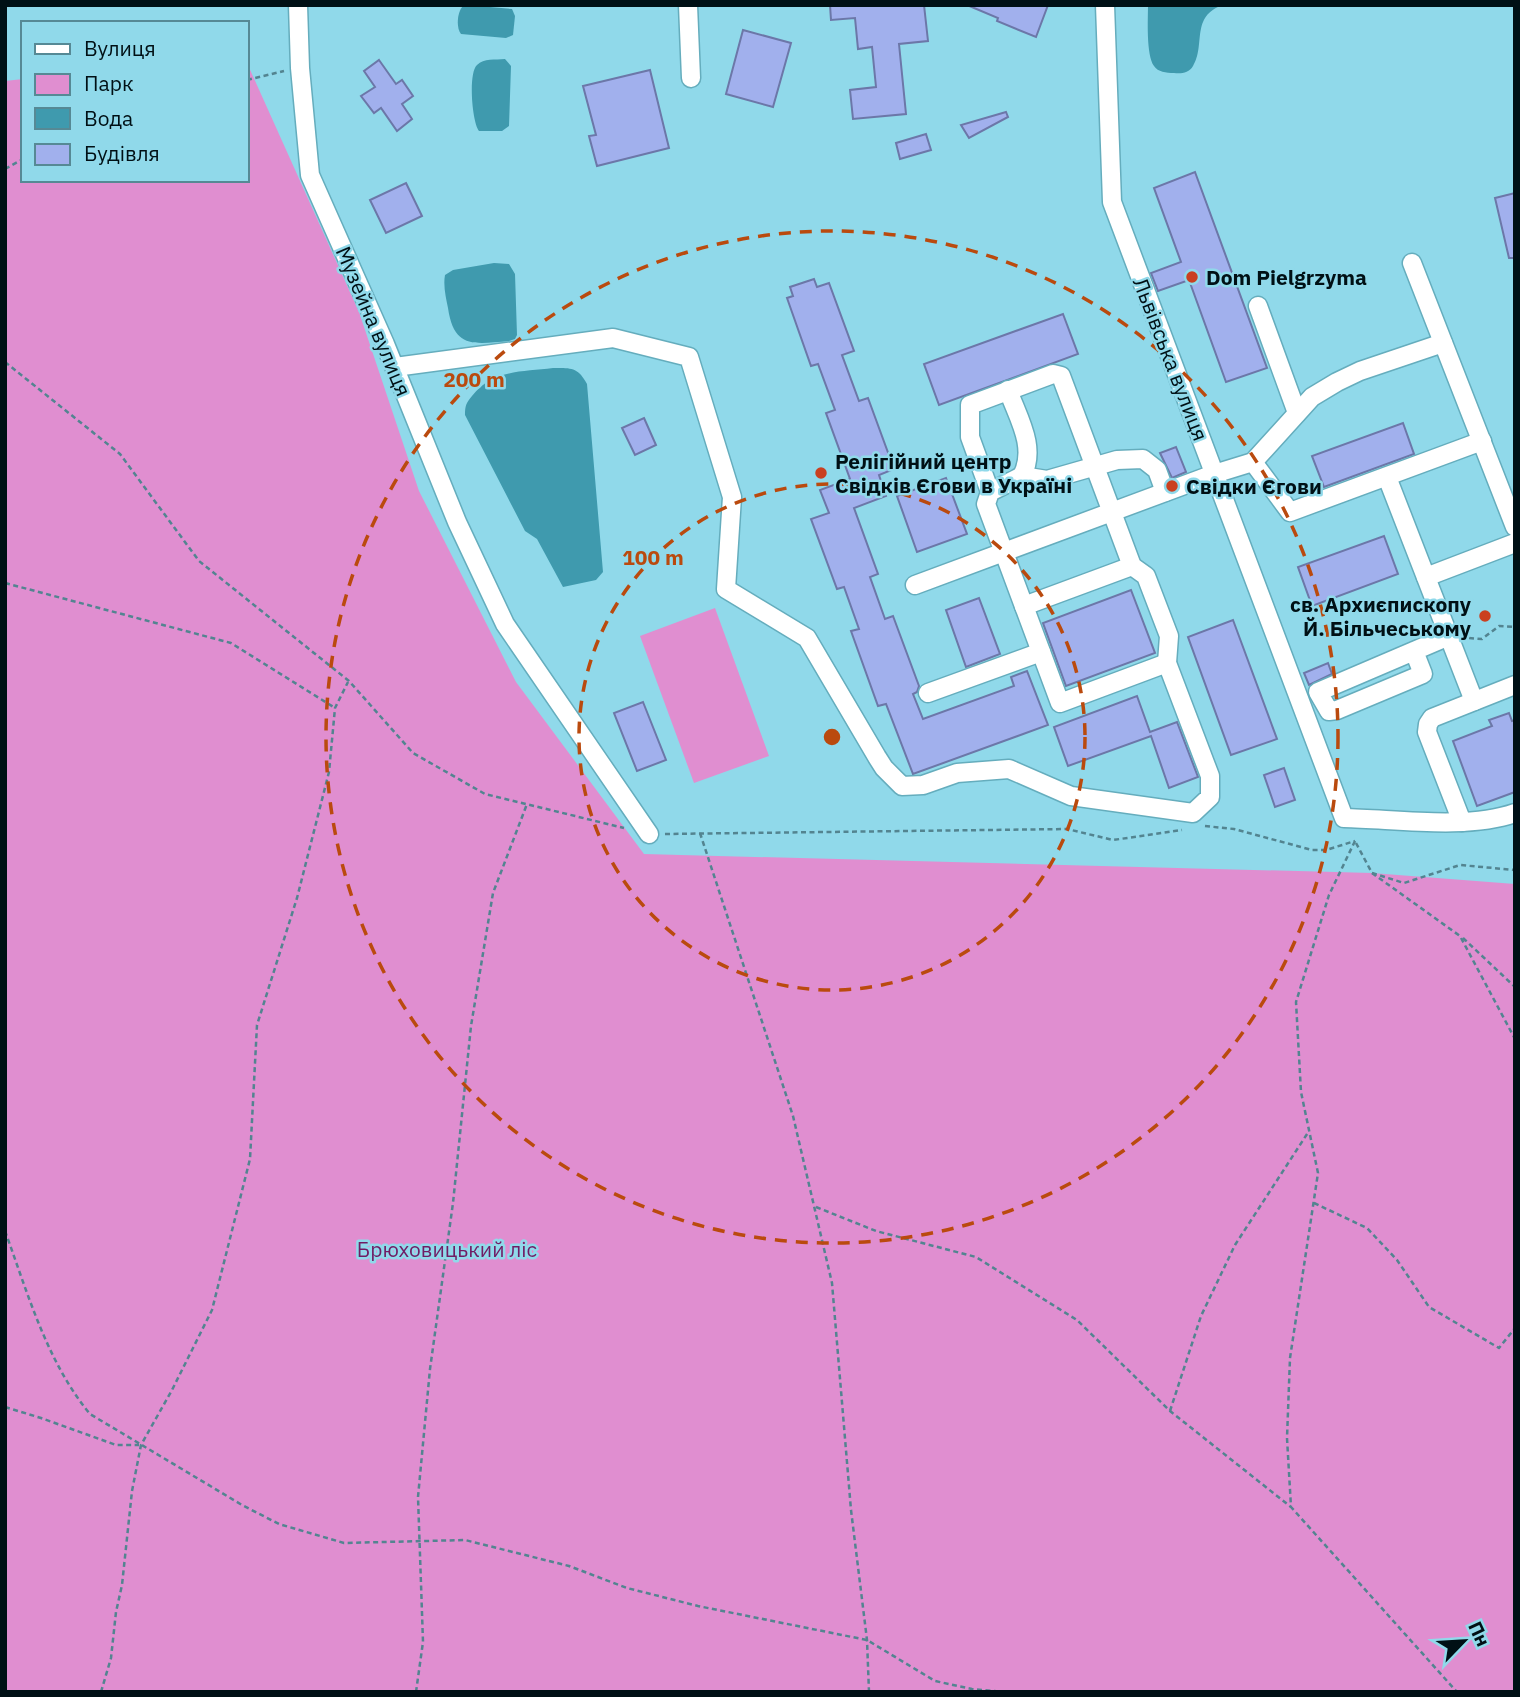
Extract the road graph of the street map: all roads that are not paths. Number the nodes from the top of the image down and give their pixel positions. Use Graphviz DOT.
graph roads {
  1 [pos="298,5"];
  2 [pos="688,5"];
  3 [pos="1105,5"];
  4 [pos="691,78"];
  5 [pos="1412,263"];
  6 [pos="1258,306"];
  7 [pos="1443,343"];
  8 [pos="395,367"];
  9 [pos="1008,390"];
  10 [pos="1297,413"];
  11 [pos="1482,441"];
  12 [pos="1253,462"];
  13 [pos="1095,465"];
  14 [pos="1214,474"];
  15 [pos="1022,476"];
  16 [pos="1387,477"];
  17 [pos="990,492"];
  18 [pos="1165,492"];
  19 [pos="1113,512"];
  20 [pos="1515,527"];
  21 [pos="1515,543"];
  22 [pos="1004,552"];
  23 [pos="1132,566"];
  24 [pos="1426,577"];
  25 [pos="915,585"];
  26 [pos="1024,606"];
  27 [pos="1449,636"];
  28 [pos="1414,651"];
  29 [pos="1041,652"];
  30 [pos="1167,663"];
  31 [pos="1515,685"];
  32 [pos="1318,692"];
  33 [pos="928,693"];
  34 [pos="1299,700"];
  35 [pos="1474,701"];
  36 [pos="1515,813"];
  37 [pos="1462,822"];
  38 [pos="649,834"];
  1 -- 8 [label="street, Музейна вулиця"];
  2 -- 4 [label="street"];
  3 -- 14 [label="street, Львівська вулиця"];
  5 -- 7 [label="street"];
  6 -- 10 [label="street"];
  7 -- 10 [label="street"];
  7 -- 11 [label="street"];
  8 -- 30 [label="street"];
  8 -- 38 [label="street, Музейна вулиця"];
  9 -- 13 [label="street"];
  9 -- 15 [label="street"];
  9 -- 17 [label="street"];
  10 -- 12 [label="street"];
  11 -- 16 [label="street"];
  11 -- 20 [label="street"];
  12 -- 14 [label="street"];
  12 -- 16 [label="street"];
  13 -- 15 [label="street"];
  13 -- 18 [label="street"];
  13 -- 19 [label="street"];
  14 -- 18 [label="street"];
  14 -- 34 [label="street, Львівська вулиця"];
  15 -- 17 [label="street"];
  16 -- 24 [label="street"];
  17 -- 22 [label="street"];
  18 -- 19 [label="street"];
  19 -- 22 [label="street"];
  19 -- 23 [label="street"];
  21 -- 24 [label="street"];
  22 -- 25 [label="street"];
  22 -- 26 [label="street"];
  23 -- 26 [label="street"];
  23 -- 30 [label="street"];
  24 -- 27 [label="street"];
  26 -- 29 [label="street"];
  27 -- 28 [label="street"];
  27 -- 35 [label="street"];
  28 -- 32 [label="street"];
  28 -- 32 [label="street"];
  29 -- 30 [label="street"];
  29 -- 33 [label="street"];
  31 -- 35 [label="street"];
  32 -- 34 [label="street"];
  34 -- 37 [label="street, Львівська вулиця"];
  35 -- 37 [label="street"];
  36 -- 37 [label="street"];
}
